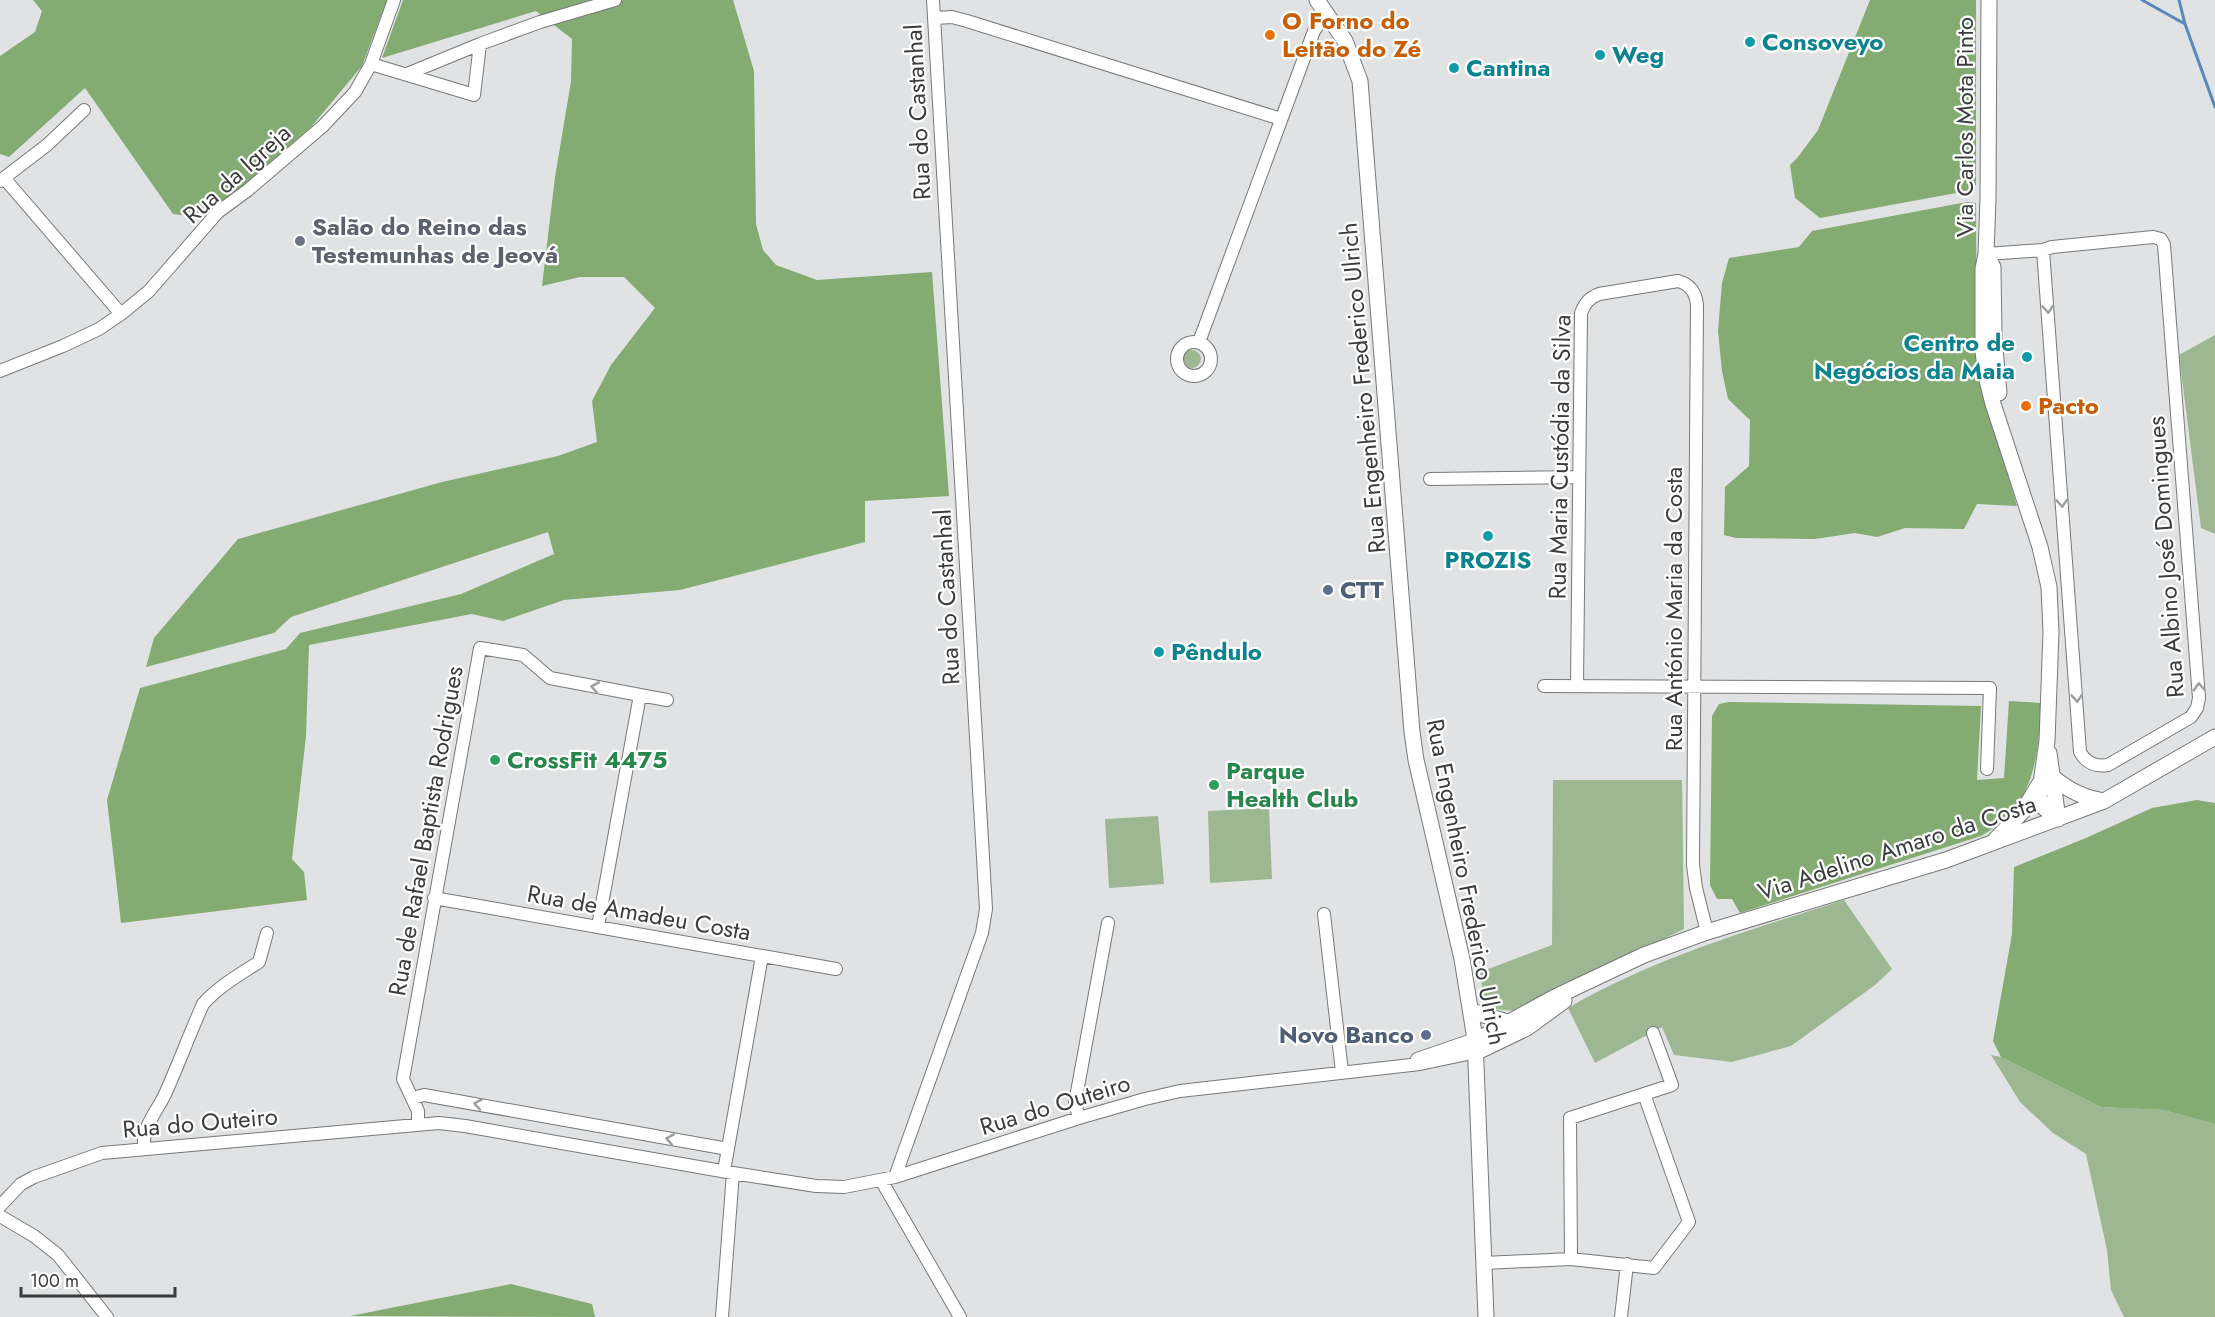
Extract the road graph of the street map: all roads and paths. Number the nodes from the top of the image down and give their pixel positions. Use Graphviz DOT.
graph roads {
  1 [pos="394,0"];
  2 [pos="615,0"];
  3 [pos="933,0"];
  4 [pos="1317,0"];
  5 [pos="1989,0"];
  6 [pos="1326,13"];
  7 [pos="934,18"];
  8 [pos="480,44"];
  9 [pos="371,64"];
  10 [pos="407,74"];
  11 [pos="84,110"];
  12 [pos="1281,119"];
  13 [pos="2,180"];
  14 [pos="2043,250"];
  15 [pos="1986,254"];
  16 [pos="1689,286"];
  17 [pos="121,314"];
  18 [pos="1199,342"];
  19 [pos="0,371"];
  20 [pos="1579,477"];
  21 [pos="1430,479"];
  22 [pos="1576,685"];
  23 [pos="1544,686"];
  24 [pos="1693,687"];
  25 [pos="640,695"];
  26 [pos="667,700"];
  27 [pos="2215,737"];
  28 [pos="1987,769"];
  29 [pos="2047,781"];
  30 [pos="2104,801"];
  31 [pos="2058,819"];
  32 [pos="1985,847"];
  33 [pos="435,898"];
  34 [pos="1324,914"];
  35 [pos="1108,923"];
  36 [pos="598,927"];
  37 [pos="1707,932"];
  38 [pos="267,933"];
  39 [pos="762,956"];
  40 [pos="836,969"];
  41 [pos="1586,984"];
  42 [pos="1472,1011"];
  43 [pos="1507,1022"];
  44 [pos="1653,1033"];
  45 [pos="1476,1046"];
  46 [pos="1342,1072"];
  47 [pos="1644,1094"];
  48 [pos="412,1098"];
  49 [pos="1079,1118"];
  50 [pos="418,1124"];
  51 [pos="144,1148"];
  52 [pos="728,1149"];
  53 [pos="729,1172"];
  54 [pos="895,1177"];
  55 [pos="881,1180"];
  56 [pos="0,1206"];
  57 [pos="0,1216"];
  58 [pos="1571,1259"];
  59 [pos="1483,1263"];
  60 [pos="1627,1264"];
  61 [pos="106,1317"];
  62 [pos="722,1317"];
  63 [pos="960,1317"];
  64 [pos="1486,1317"];
  65 [pos="1621,1317"];
  1 -- 9 [label="street, Rua da Igreja"];
  2 -- 8 [label="street"];
  3 -- 7 [label="street, Rua do Castanhal"];
  4 -- 6 [label="main road, Rua Engenheiro Frederico Ulrich"];
  5 -- 15 [label="main road, Via Carlos Mota Pinto"];
  6 -- 12 [label="street"];
  6 -- 42 [label="main road, Rua Engenheiro Frederico Ulrich"];
  7 -- 12 [label="street"];
  7 -- 54 [label="street, Rua do Castanhal"];
  8 -- 10 [label="street"];
  8 -- 10 [label="street"];
  9 -- 10 [label="street"];
  9 -- 17 [label="street, Rua da Igreja"];
  11 -- 13 [label="street"];
  12 -- 18 [label="street"];
  13 -- 17 [label="street"];
  14 -- 14 [label="street, Rua Albino José Domingues, one-way"];
  14 -- 15 [label="street, Rua Albino José Domingues"];
  15 -- 29 [label="main road, Via Carlos Mota Pinto"];
  16 -- 20 [label="street, Rua Maria Custódia da Silva"];
  16 -- 24 [label="street, Rua António Maria da Costa"];
  17 -- 19 [label="street, Rua da Igreja"];
  20 -- 21 [label="street"];
  20 -- 22 [label="street, Rua Maria Custódia da Silva"];
  22 -- 23 [label="street"];
  22 -- 24 [label="street"];
  24 -- 28 [label="street"];
  24 -- 37 [label="street, Rua António Maria da Costa"];
  25 -- 26 [label="street"];
  25 -- 33 [label="street, Rua de Rafael Baptista Rodrigues, one-way"];
  25 -- 36 [label="street"];
  27 -- 30 [label="main road, Via Adelino Amaro da Costa"];
  29 -- 30 [label="main road"];
  29 -- 31 [label="main road, Via Carlos Mota Pinto"];
  29 -- 32 [label="main road, Via Carlos Mota Pinto"];
  30 -- 31 [label="main road, Via Adelino Amaro da Costa"];
  31 -- 32 [label="main road, Via Adelino Amaro da Costa"];
  32 -- 37 [label="main road, Via Adelino Amaro da Costa"];
  33 -- 36 [label="street, Rua de Amadeu Costa"];
  33 -- 48 [label="street, Rua de Rafael Baptista Rodrigues"];
  34 -- 46 [label="street"];
  35 -- 49 [label="street"];
  36 -- 39 [label="street, Rua de Amadeu Costa"];
  37 -- 41 [label="main road, Via Adelino Amaro da Costa"];
  38 -- 51 [label="street"];
  39 -- 40 [label="street, Rua de Amadeu Costa"];
  39 -- 52 [label="street"];
  41 -- 43 [label="main road, Via Adelino Amaro da Costa"];
  41 -- 45 [label="main road, Via Adelino Amaro da Costa"];
  42 -- 43 [label="main road"];
  42 -- 45 [label="main road, Rua Engenheiro Frederico Ulrich"];
  43 -- 45 [label="main road, Via Adelino Amaro da Costa"];
  44 -- 47 [label="street"];
  45 -- 46 [label="street, Rua do Outeiro"];
  45 -- 59 [label="main road, Rua Engenheiro Frederico Ulrich"];
  46 -- 49 [label="street, Rua do Outeiro"];
  47 -- 58 [label="street"];
  47 -- 60 [label="street"];
  48 -- 50 [label="street"];
  52 -- 48 [label="street, one-way"];
  49 -- 54 [label="street, Rua do Outeiro"];
  50 -- 51 [label="street, Rua do Outeiro"];
  50 -- 53 [label="street, Rua do Outeiro"];
  51 -- 56 [label="street, Rua do Outeiro"];
  52 -- 53 [label="street"];
  53 -- 55 [label="street, Rua do Outeiro"];
  53 -- 62 [label="street"];
  54 -- 55 [label="street, Rua do Outeiro"];
  55 -- 63 [label="street"];
  57 -- 61 [label="street"];
  58 -- 59 [label="street"];
  58 -- 60 [label="street"];
  59 -- 64 [label="main road, Rua Engenheiro Frederico Ulrich"];
  60 -- 65 [label="street"];
}
